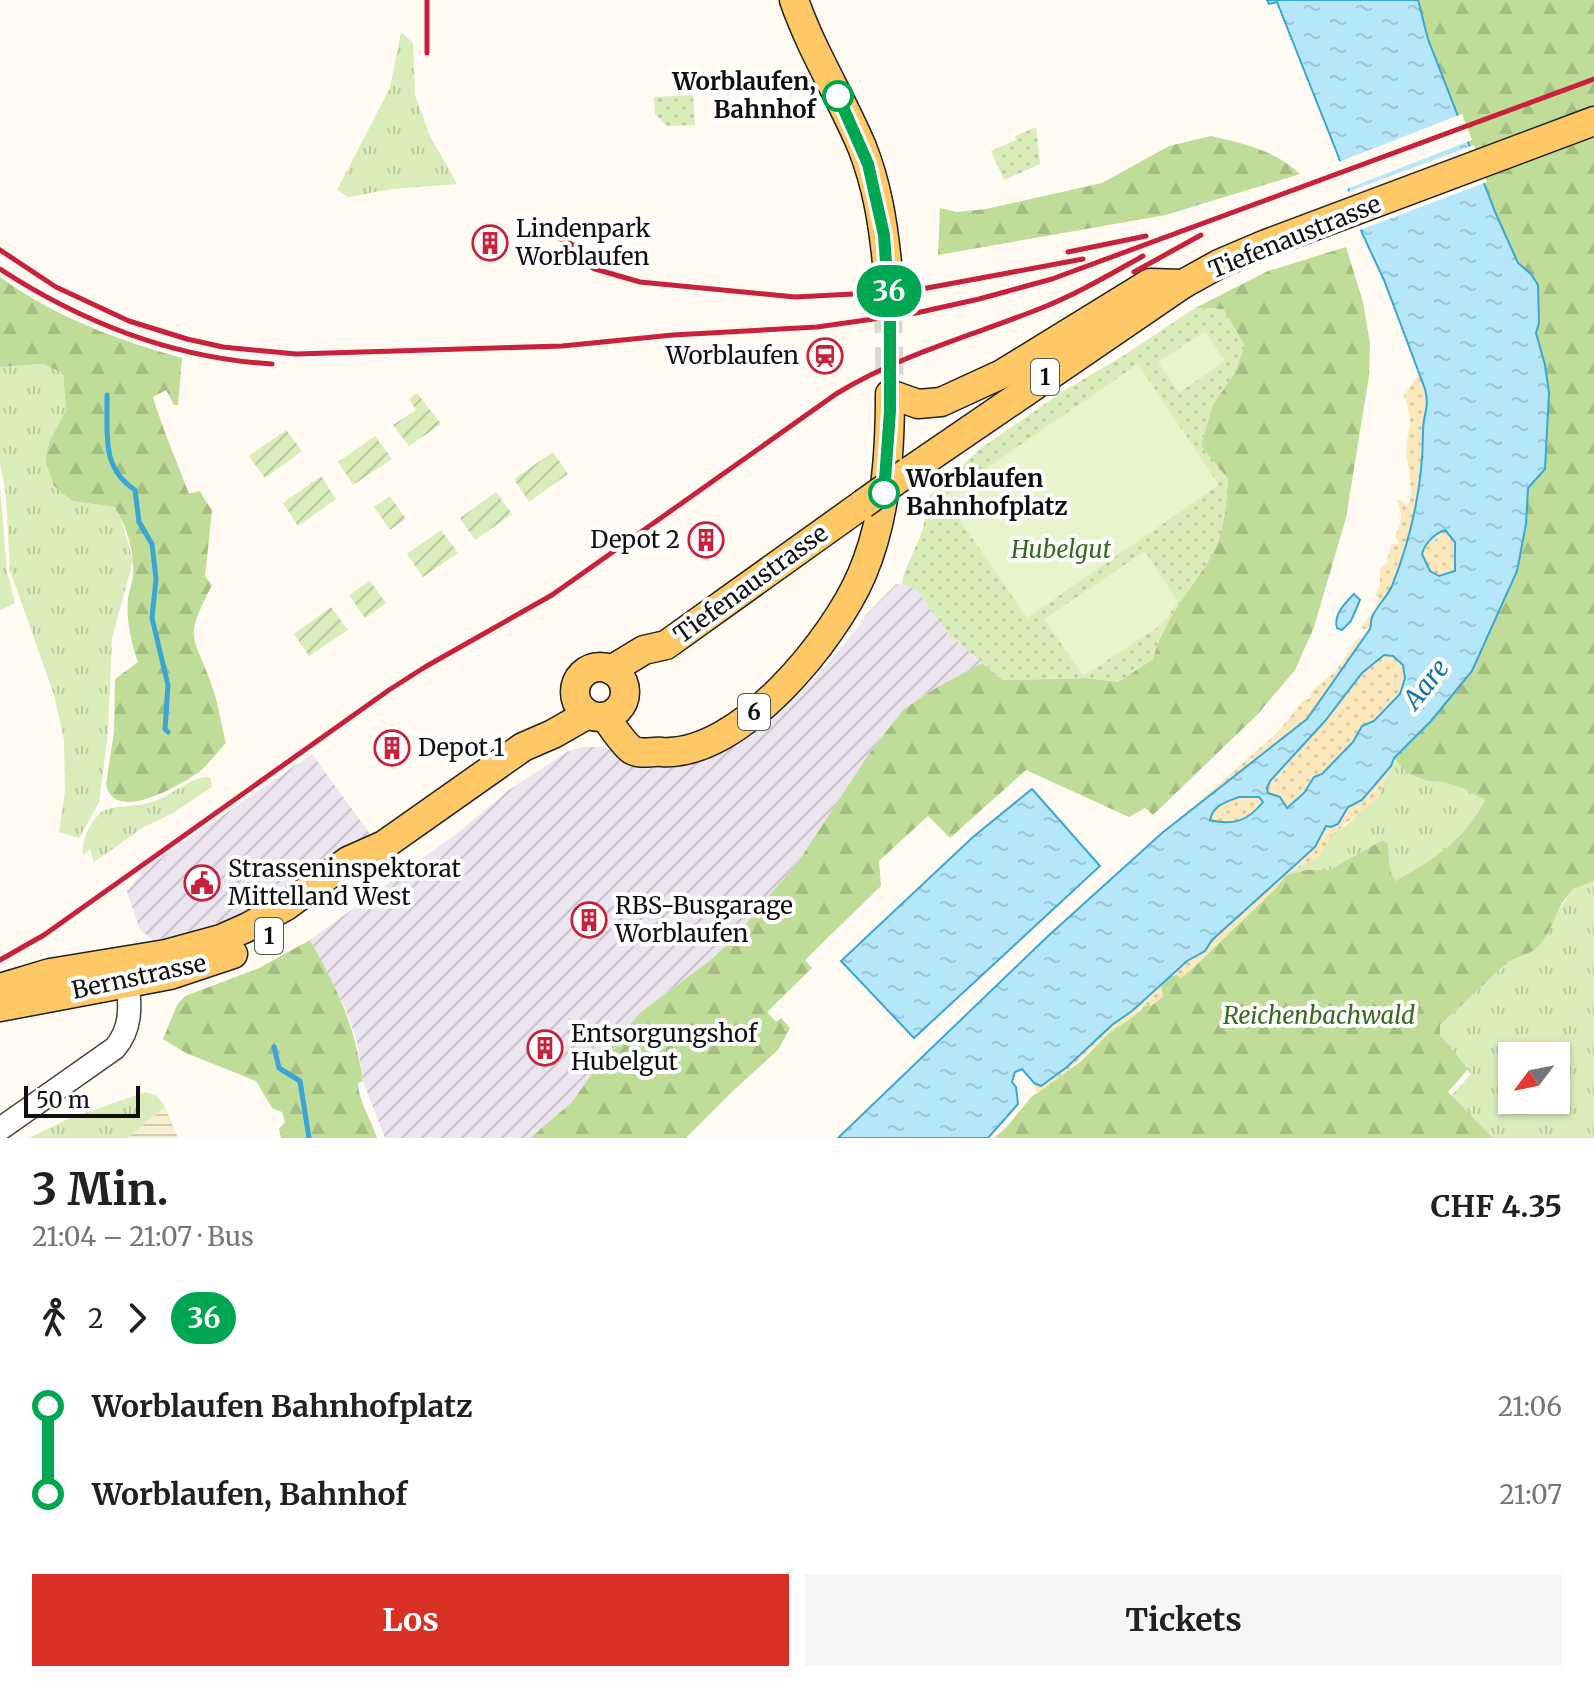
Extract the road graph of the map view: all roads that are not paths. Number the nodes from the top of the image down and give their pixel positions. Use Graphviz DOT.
graph roads {
  1 [pos="794,0"];
  2 [pos="1594,121"];
  3 [pos="887,263"];
  4 [pos="1183,284"];
  5 [pos="604,698"];
  6 [pos="127,971"];
  7 [pos="0,988"];
  8 [pos="0,1007"];
  9 [pos="0,1129"];
  1 -- 3 [label="main road"];
  2 -- 4 [label="main road, Tiefenaustrasse / 1"];
  4 -- 5 [label="main road, Tiefenaustrasse / 1, bridge"];
  4 -- 5 [label="main road, 6"];
  5 -- 6 [label="main road, Bernstrasse / 1"];
  6 -- 7 [label="main road, Bernstrasse / 1"];
  6 -- 8 [label="main road, Bernstrasse / 1"];
  6 -- 9 [label="street"];
}
